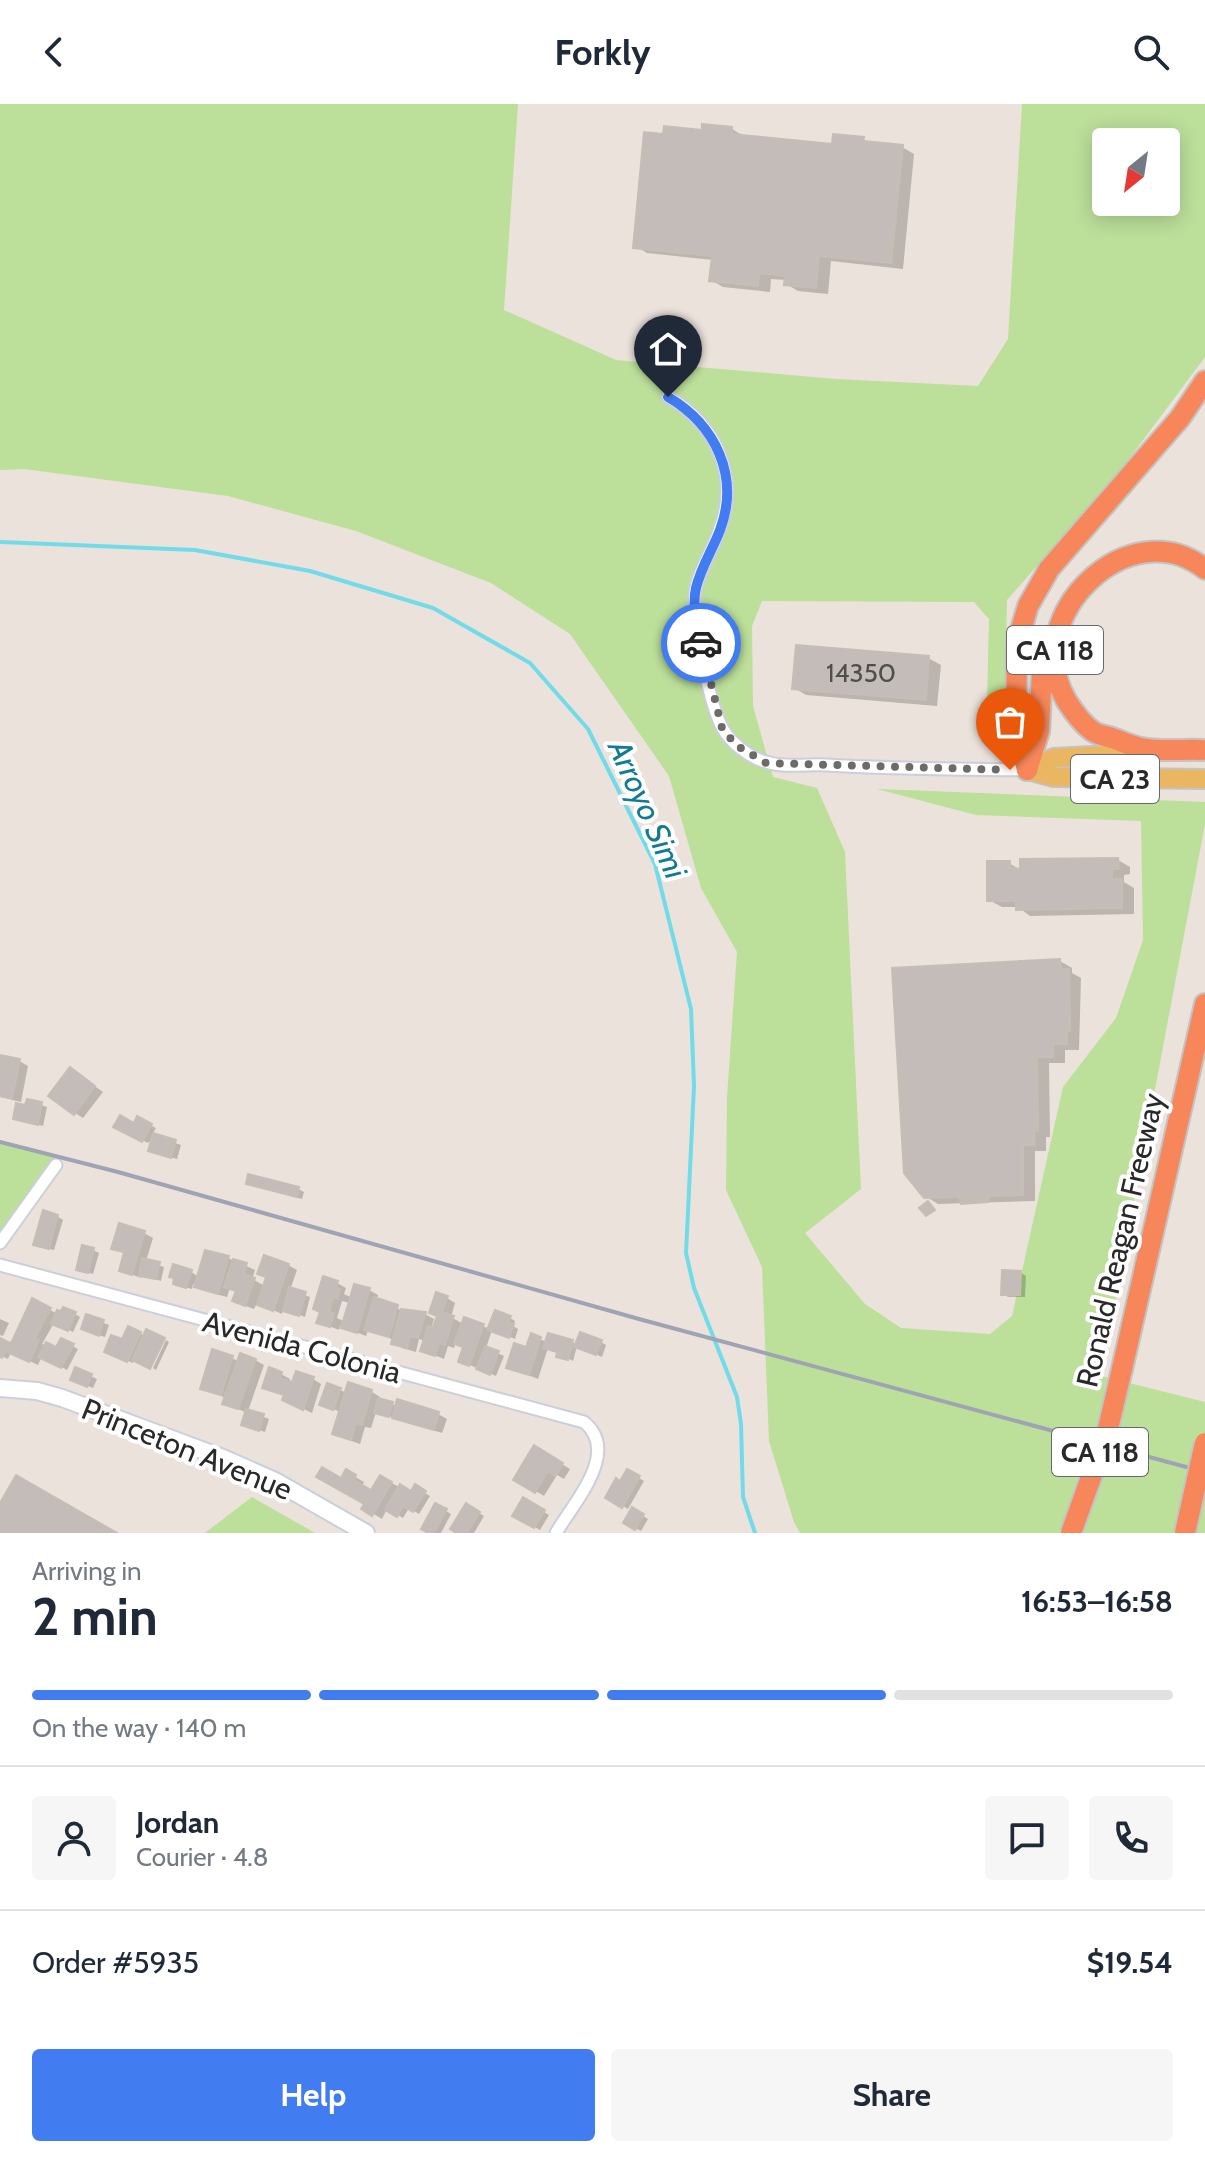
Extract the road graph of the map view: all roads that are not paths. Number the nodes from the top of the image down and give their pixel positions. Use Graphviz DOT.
graph roads {
  1 [pos="1205,381"];
  2 [pos="668,397"];
  3 [pos="1205,569"];
  4 [pos="1063,614"];
  5 [pos="1204,750"];
  6 [pos="1027,770"];
  7 [pos="1205,779"];
  8 [pos="1205,1004"];
  9 [pos="56,1165"];
  10 [pos="0,1243"];
  11 [pos="0,1265"];
  12 [pos="0,1388"];
  13 [pos="1205,1443"];
  14 [pos="366,1533"];
  15 [pos="556,1533"];
  16 [pos="1071,1533"];
  17 [pos="1185,1533"];
  1 -- 6 [label="highway, CA 23"];
  2 -- 6 [label="street"];
  3 -- 4 [label="highway, CA 118"];
  4 -- 5 [label="highway, CA 118"];
  4 -- 6 [label="highway"];
  5 -- 6 [label="main road"];
  6 -- 7 [label="main road, CA 23"];
  8 -- 16 [label="highway, Ronald Reagan Freeway / CA 118, bridge"];
  9 -- 10 [label="street"];
  11 -- 15 [label="street, Avenida Colonia"];
  12 -- 14 [label="street, Princeton Avenue"];
  13 -- 17 [label="highway, bridge"];
}
